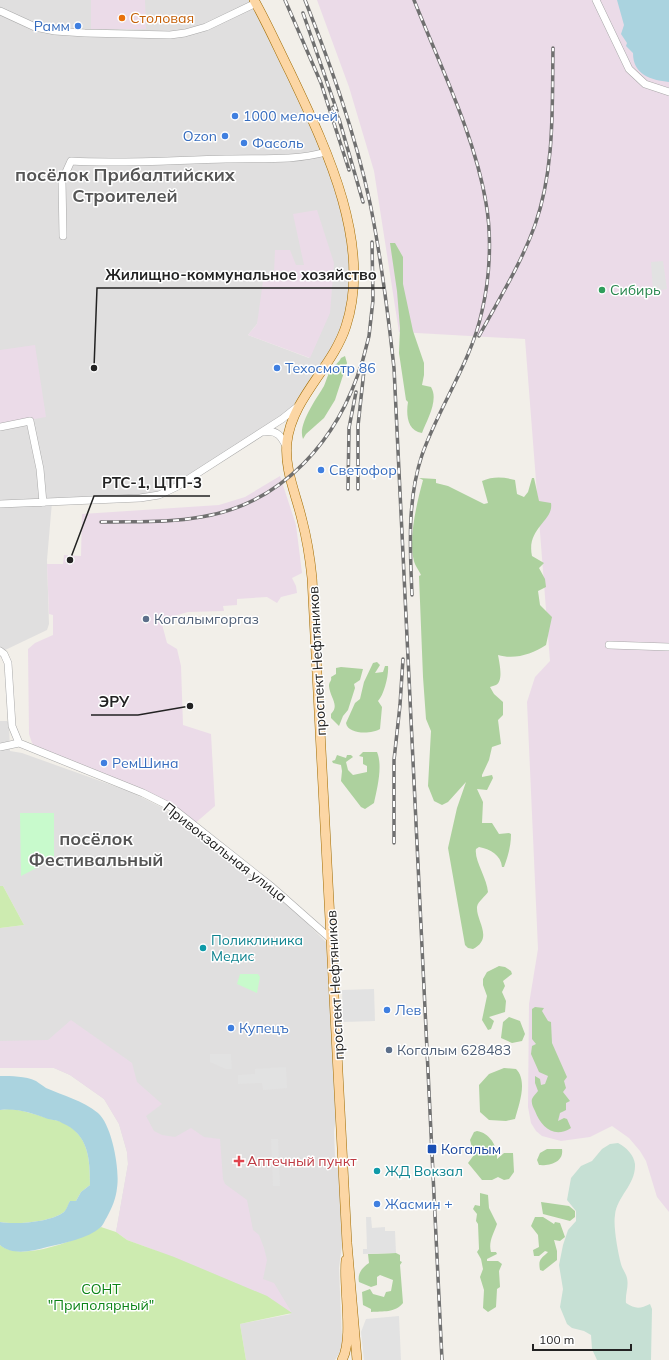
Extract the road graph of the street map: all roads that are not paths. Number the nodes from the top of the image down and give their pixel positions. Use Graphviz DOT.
graph roads {
  1 [pos="596,0"];
  2 [pos="255,2"];
  3 [pos="0,11"];
  4 [pos="669,92"];
  5 [pos="326,152"];
  6 [pos="63,236"];
  7 [pos="302,403"];
  8 [pos="0,427"];
  9 [pos="262,432"];
  10 [pos="287,448"];
  11 [pos="43,503"];
  12 [pos="0,504"];
  13 [pos="609,645"];
  14 [pos="669,647"];
  15 [pos="0,652"];
  16 [pos="19,743"];
  17 [pos="0,747"];
  18 [pos="331,913"];
  19 [pos="313,921"];
  20 [pos="333,940"];
  21 [pos="347,1242"];
  22 [pos="342,1360"];
  23 [pos="357,1360"];
  1 -- 4 [label="street"];
  2 -- 3 [label="street"];
  2 -- 5 [label="main road, проспект Нефтяников"];
  5 -- 6 [label="street"];
  5 -- 7 [label="main road, проспект Нефтяников"];
  7 -- 9 [label="street"];
  7 -- 10 [label="main road, проспект Нефтяников"];
  8 -- 11 [label="street"];
  9 -- 10 [label="street"];
  9 -- 11 [label="street"];
  10 -- 18 [label="main road, проспект Нефтяников"];
  11 -- 12 [label="street"];
  13 -- 14 [label="street"];
  15 -- 16 [label="street"];
  16 -- 17 [label="street"];
  16 -- 19 [label="street, Привокзальная улица"];
  18 -- 19 [label="street"];
  18 -- 20 [label="main road, проспект Нефтяников"];
  19 -- 20 [label="street, Привокзальная улица"];
  20 -- 21 [label="main road, проспект Нефтяников"];
  21 -- 22 [label="main road"];
  21 -- 23 [label="main road, проспект Нефтяников"];
}
